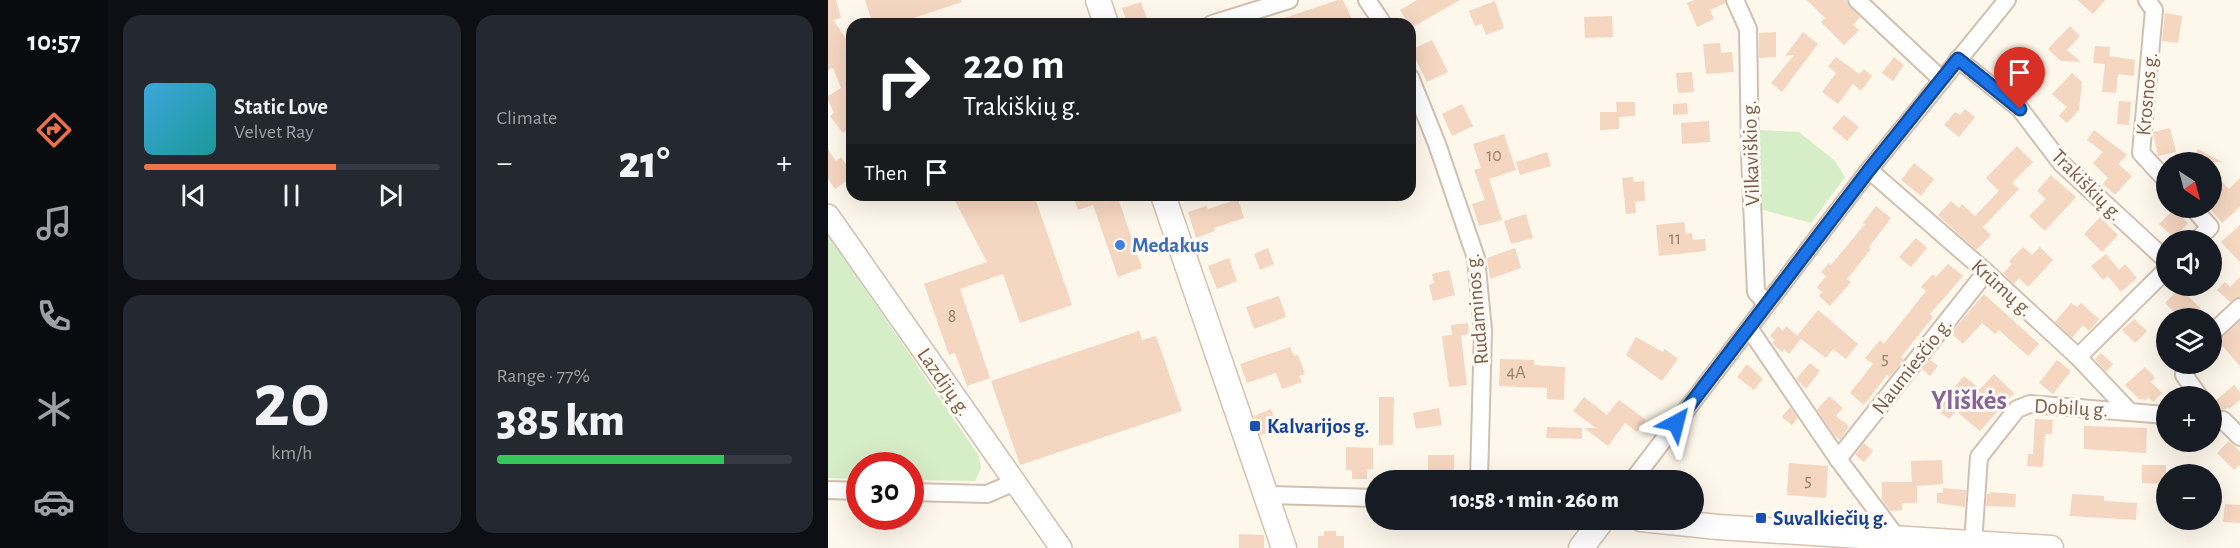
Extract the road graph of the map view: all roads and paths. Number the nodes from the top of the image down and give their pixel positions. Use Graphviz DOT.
graph roads {
  1 [pos="1098,0"];
  2 [pos="1289,0"];
  3 [pos="1367,0"];
  4 [pos="1735,0"];
  5 [pos="1857,0"];
  6 [pos="2007,0"];
  7 [pos="2147,0"];
  8 [pos="1104,18"];
  9 [pos="1231,18"];
  10 [pos="1379,18"];
  11 [pos="1958,59"];
  12 [pos="1941,80"];
  13 [pos="1416,92"];
  14 [pos="2156,169"];
  15 [pos="1869,170"];
  16 [pos="1165,201"];
  17 [pos="828,215"];
  18 [pos="2202,218"];
  19 [pos="2206,230"];
  20 [pos="2156,251"];
  21 [pos="1986,272"];
  22 [pos="2156,280"];
  23 [pos="1767,304"];
  24 [pos="2240,307"];
  25 [pos="2222,324"];
  26 [pos="1749,328"];
  27 [pos="2078,357"];
  28 [pos="2129,411"];
  29 [pos="2156,414"];
  30 [pos="2222,421"];
  31 [pos="2240,437"];
  32 [pos="1838,459"];
  33 [pos="1479,470"];
  34 [pos="1641,470"];
  35 [pos="1015,482"];
  36 [pos="828,490"];
  37 [pos="846,491"];
  38 [pos="924,492"];
  39 [pos="1267,495"];
  40 [pos="1365,498"];
  41 [pos="1704,526"];
  42 [pos="1595,530"];
  43 [pos="1901,543"];
  44 [pos="1973,543"];
  45 [pos="1061,548"];
  46 [pos="1284,548"];
  47 [pos="1581,548"];
  48 [pos="2051,548"];
  1 -- 8 [label="main road"];
  2 -- 9 [label="street"];
  3 -- 10 [label="street"];
  4 -- 23 [label="street, Vilkaviškio g."];
  5 -- 12 [label="street"];
  6 -- 11 [label="street"];
  7 -- 14 [label="street, Krosnos g."];
  11 -- 12 [label="street"];
  11 -- 20 [label="street, Trakiškių g."];
  12 -- 15 [label="street"];
  13 -- 33 [label="street, Rudaminos g."];
  15 -- 21 [label="street, Krūmų g."];
  15 -- 23 [label="street"];
  16 -- 39 [label="main road"];
  17 -- 35 [label="street, Lazdijų g."];
  18 -- 19 [label="street"];
  21 -- 27 [label="street, Krūmų g."];
  21 -- 32 [label="street, Naumiesčio g."];
  22 -- 27 [label="street"];
  23 -- 26 [label="street"];
  24 -- 25 [label="street"];
  26 -- 32 [label="street"];
  26 -- 34 [label="street"];
  27 -- 28 [label="street, Krūmų g."];
  28 -- 29 [label="street, Dobilų g."];
  28 -- 44 [label="street, Dobilų g."];
  30 -- 31 [label="street"];
  32 -- 43 [label="street"];
  35 -- 38 [label="street"];
  35 -- 45 [label="street, Lazdijų g."];
  36 -- 37 [label="street"];
  39 -- 40 [label="street"];
  39 -- 46 [label="main road"];
  41 -- 43 [label="main road"];
  42 -- 47 [label="main road"];
  43 -- 44 [label="main road"];
  44 -- 48 [label="main road"];
}
